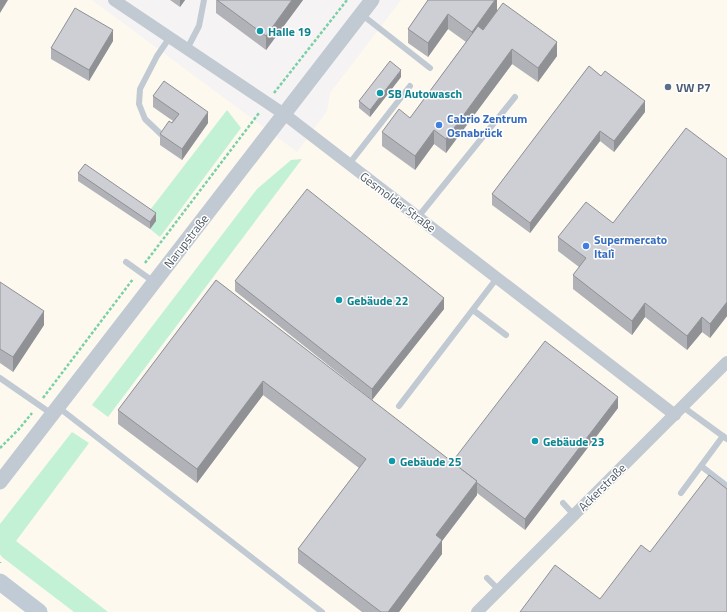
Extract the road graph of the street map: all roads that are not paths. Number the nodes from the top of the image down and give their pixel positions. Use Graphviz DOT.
graph roads {
  1 [pos="114,0"];
  2 [pos="204,0"];
  3 [pos="372,0"];
  4 [pos="361,14"];
  5 [pos="170,37"];
  6 [pos="187,49"];
  7 [pos="430,68"];
  8 [pos="410,86"];
  9 [pos="515,97"];
  10 [pos="284,114"];
  11 [pos="165,138"];
  12 [pos="349,164"];
  13 [pos="418,217"];
  14 [pos="126,262"];
  15 [pos="497,278"];
  16 [pos="154,283"];
  17 [pos="473,310"];
  18 [pos="506,335"];
  19 [pos="727,362"];
  20 [pos="0,378"];
  21 [pos="399,406"];
  22 [pos="55,411"];
  23 [pos="679,411"];
  24 [pos="725,438"];
  25 [pos="701,466"];
  26 [pos="0,482"];
  27 [pos="727,486"];
  28 [pos="681,493"];
  29 [pos="563,503"];
  30 [pos="574,515"];
  31 [pos="487,578"];
  32 [pos="0,582"];
  33 [pos="499,590"];
  34 [pos="39,612"];
  35 [pos="322,612"];
  36 [pos="477,612"];
  1 -- 5 [label="street, Gesmolder Straße"];
  2 -- 6 [label="lane"];
  3 -- 4 [label="street, Narupstraße"];
  4 -- 7 [label="lane"];
  4 -- 10 [label="street, Narupstraße"];
  5 -- 6 [label="street, Gesmolder Straße"];
  5 -- 11 [label="lane"];
  6 -- 10 [label="street, Gesmolder Straße"];
  8 -- 12 [label="lane"];
  9 -- 13 [label="lane"];
  10 -- 12 [label="street, Gesmolder Straße"];
  10 -- 16 [label="street, Narupstraße"];
  12 -- 13 [label="street, Gesmolder Straße"];
  13 -- 15 [label="street, Gesmolder Straße"];
  14 -- 16 [label="lane"];
  15 -- 17 [label="lane"];
  15 -- 23 [label="street, Gesmolder Straße"];
  16 -- 22 [label="street, Narupstraße"];
  17 -- 18 [label="lane"];
  17 -- 21 [label="lane"];
  19 -- 23 [label="street, Ackerstraße"];
  20 -- 22 [label="lane"];
  22 -- 26 [label="street, Narupstraße"];
  22 -- 35 [label="lane"];
  23 -- 24 [label="lane"];
  23 -- 30 [label="street, Ackerstraße"];
  24 -- 25 [label="lane"];
  25 -- 27 [label="lane"];
  25 -- 28 [label="lane"];
  29 -- 30 [label="lane"];
  30 -- 33 [label="street, Ackerstraße"];
  31 -- 33 [label="lane"];
  32 -- 34 [label="main road"];
  33 -- 36 [label="street, Ackerstraße"];
}
